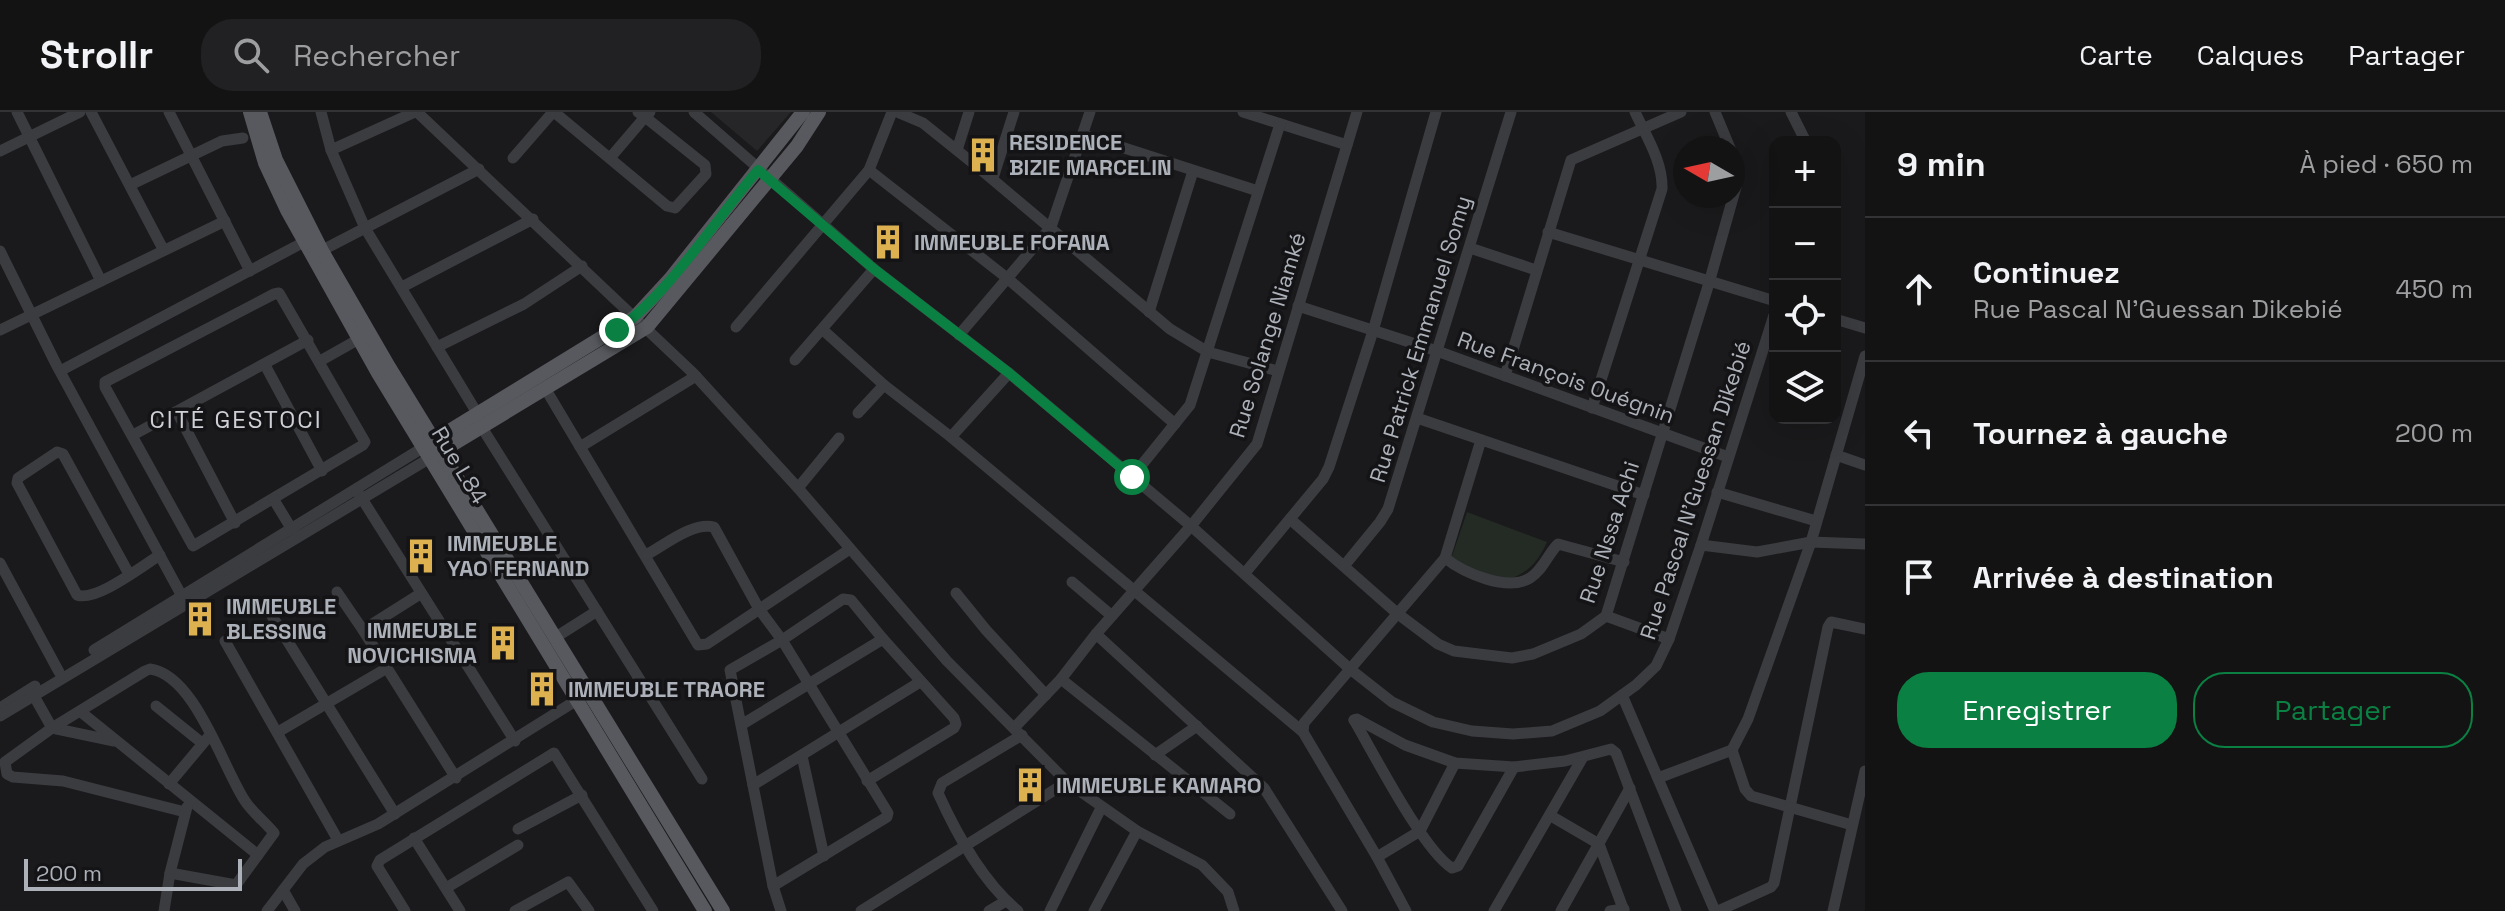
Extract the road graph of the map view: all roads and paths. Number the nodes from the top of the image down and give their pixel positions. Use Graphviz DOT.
graph roads {
  1 [pos="17,112"];
  2 [pos="80,112"];
  3 [pos="91,112"];
  4 [pos="169,112"];
  5 [pos="250,112"];
  6 [pos="260,112"];
  7 [pos="321,112"];
  8 [pos="416,112"];
  9 [pos="554,112"];
  10 [pos="694,112"];
  11 [pos="803,112"];
  12 [pos="819,112"];
  13 [pos="895,112"];
  14 [pos="969,112"];
  15 [pos="1014,112"];
  16 [pos="1090,112"];
  17 [pos="1243,112"];
  18 [pos="1357,112"];
  19 [pos="1436,112"];
  20 [pos="1511,112"];
  21 [pos="1635,112"];
  22 [pos="1681,112"];
  23 [pos="1715,112"];
  24 [pos="1791,112"];
  25 [pos="644,114"];
  26 [pos="1280,124"];
  27 [pos="1642,128"];
  28 [pos="1084,135"];
  29 [pos="1725,136"];
  30 [pos="1803,136"];
  31 [pos="29,137"];
  32 [pos="243,138"];
  33 [pos="1347,145"];
  34 [pos="331,150"];
  35 [pos="957,150"];
  36 [pos="0,151"];
  37 [pos="190,155"];
  38 [pos="513,158"];
  39 [pos="610,158"];
  40 [pos="479,169"];
  41 [pos="869,170"];
  42 [pos="1193,171"];
  43 [pos="763,174"];
  44 [pos="993,178"];
  45 [pos="130,185"];
  46 [pos="1258,191"];
  47 [pos="1730,208"];
  48 [pos="533,219"];
  49 [pos="225,221"];
  50 [pos="823,226"];
  51 [pos="1051,227"];
  52 [pos="365,228"];
  53 [pos="1548,232"];
  54 [pos="1470,248"];
  55 [pos="163,249"];
  56 [pos="312,250"];
  57 [pos="0,251"];
  58 [pos="1640,260"];
  59 [pos="582,266"];
  60 [pos="874,269"];
  61 [pos="1536,270"];
  62 [pos="250,271"];
  63 [pos="1007,278"];
  64 [pos="101,281"];
  65 [pos="1709,283"];
  66 [pos="402,287"];
  67 [pos="1769,299"];
  68 [pos="1298,306"];
  69 [pos="1149,312"];
  70 [pos="33,316"];
  71 [pos="1841,321"];
  72 [pos="641,322"];
  73 [pos="736,327"];
  74 [pos="1865,328"];
  75 [pos="0,330"];
  76 [pos="823,330"];
  77 [pos="1373,331"];
  78 [pos="1769,331"];
  79 [pos="959,335"];
  80 [pos="359,339"];
  81 [pos="308,340"];
  82 [pos="437,347"];
  83 [pos="1437,351"];
  84 [pos="1208,352"];
  85 [pos="1865,356"];
  86 [pos="795,360"];
  87 [pos="320,361"];
  88 [pos="265,365"];
  89 [pos="60,371"];
  90 [pos="1278,371"];
  91 [pos="1009,373"];
  92 [pos="696,376"];
  93 [pos="1505,376"];
  94 [pos="884,385"];
  95 [pos="545,388"];
  96 [pos="1592,408"];
  97 [pos="177,412"];
  98 [pos="858,413"];
  99 [pos="1417,418"];
  100 [pos="479,419"];
  101 [pos="1175,424"];
  102 [pos="1661,434"];
  103 [pos="133,435"];
  104 [pos="951,437"];
  105 [pos="839,438"];
  106 [pos="1481,440"];
  107 [pos="580,447"];
  108 [pos="433,449"];
  109 [pos="1836,455"];
  110 [pos="1728,457"];
  111 [pos="1865,465"];
  112 [pos="322,471"];
  113 [pos="1132,477"];
  114 [pos="798,488"];
  115 [pos="1717,492"];
  116 [pos="359,494"];
  117 [pos="1644,495"];
  118 [pos="274,500"];
  119 [pos="1290,519"];
  120 [pos="1816,521"];
  121 [pos="235,523"];
  122 [pos="1191,526"];
  123 [pos="294,533"];
  124 [pos="1811,542"];
  125 [pos="1865,544"];
  126 [pos="1701,545"];
  127 [pos="850,549"];
  128 [pos="160,555"];
  129 [pos="646,555"];
  130 [pos="1445,558"];
  131 [pos="1624,562"];
  132 [pos="0,563"];
  133 [pos="1344,566"];
  134 [pos="1245,573"];
  135 [pos="129,574"];
  136 [pos="1072,582"];
  137 [pos="337,592"];
  138 [pos="1133,592"];
  139 [pos="956,593"];
  140 [pos="420,594"];
  141 [pos="184,600"];
  142 [pos="759,609"];
  143 [pos="597,611"];
  144 [pos="1398,614"];
  145 [pos="272,616"];
  146 [pos="1112,616"];
  147 [pos="1606,616"];
  148 [pos="1865,629"];
  149 [pos="363,630"];
  150 [pos="1096,634"];
  151 [pos="556,637"];
  152 [pos="883,639"];
  153 [pos="1669,639"];
  154 [pos="782,640"];
  155 [pos="225,641"];
  156 [pos="387,668"];
  157 [pos="1350,669"];
  158 [pos="59,672"];
  159 [pos="1061,679"];
  160 [pos="920,682"];
  161 [pos="809,686"];
  162 [pos="1046,695"];
  163 [pos="1622,695"];
  164 [pos="34,696"];
  165 [pos="577,700"];
  166 [pos="328,704"];
  167 [pos="156,706"];
  168 [pos="1,711"];
  169 [pos="81,712"];
  170 [pos="595,716"];
  171 [pos="741,725"];
  172 [pos="1197,726"];
  173 [pos="52,728"];
  174 [pos="1019,731"];
  175 [pos="278,732"];
  176 [pos="1303,732"];
  177 [pos="838,734"];
  178 [pos="206,739"];
  179 [pos="515,741"];
  180 [pos="118,742"];
  181 [pos="1732,750"];
  182 [pos="1155,755"];
  183 [pos="802,756"];
  184 [pos="1583,757"];
  185 [pos="1455,763"];
  186 [pos="1514,767"];
  187 [pos="1865,771"];
  188 [pos="456,778"];
  189 [pos="1658,778"];
  190 [pos="702,779"];
  191 [pos="867,781"];
  192 [pos="1067,782"];
  193 [pos="169,784"];
  194 [pos="753,785"];
  195 [pos="1630,788"];
  196 [pos="582,795"];
  197 [pos="187,806"];
  198 [pos="1101,808"];
  199 [pos="1789,808"];
  200 [pos="395,814"];
  201 [pos="1230,814"];
  202 [pos="1551,816"];
  203 [pos="1852,825"];
  204 [pos="518,829"];
  205 [pos="1137,831"];
  206 [pos="1420,831"];
  207 [pos="414,838"];
  208 [pos="338,840"];
  209 [pos="1599,844"];
  210 [pos="518,845"];
  211 [pos="966,847"];
  212 [pos="258,855"];
  213 [pos="824,856"];
  214 [pos="1377,857"];
  215 [pos="170,873"];
  216 [pos="773,886"];
  217 [pos="446,888"];
  218 [pos="283,890"];
  219 [pos="1006,901"];
  220 [pos="1624,910"];
  221 [pos="164,911"];
  222 [pos="267,911"];
  223 [pos="295,911"];
  224 [pos="405,911"];
  225 [pos="460,911"];
  226 [pos="515,911"];
  227 [pos="589,911"];
  228 [pos="653,911"];
  229 [pos="705,911"];
  230 [pos="723,911"];
  231 [pos="781,911"];
  232 [pos="861,911"];
  233 [pos="989,911"];
  234 [pos="1018,911"];
  235 [pos="1050,911"];
  236 [pos="1094,911"];
  237 [pos="1234,911"];
  238 [pos="1342,911"];
  239 [pos="1406,911"];
  240 [pos="1494,911"];
  241 [pos="1561,911"];
  242 [pos="1610,911"];
  243 [pos="1676,911"];
  244 [pos="1717,911"];
  245 [pos="1833,911"];
  1 -- 31 [label="street"];
  2 -- 31 [label="street"];
  3 -- 45 [label="street"];
  4 -- 37 [label="street"];
  5 -- 56 [label="main road, Rue L84"];
  6 -- 56 [label="main road"];
  7 -- 34 [label="street"];
  8 -- 34 [label="street"];
  8 -- 40 [label="street"];
  9 -- 38 [label="street"];
  9 -- 39 [label="street"];
  10 -- 43 [label="street, Rue Pascal N'Guessan Dikebié"];
  11 -- 43 [label="main road"];
  12 -- 43 [label="main road"];
  13 -- 35 [label="street"];
  13 -- 41 [label="street"];
  14 -- 35 [label="street"];
  15 -- 44 [label="street"];
  16 -- 28 [label="street"];
  17 -- 26 [label="street"];
  18 -- 33 [label="street, Rue Solange Niamké"];
  19 -- 77 [label="street"];
  20 -- 54 [label="street, Rue Patrick Emmanuel Somy"];
  21 -- 27 [label="street"];
  22 -- 27 [label="street"];
  23 -- 29 [label="street"];
  24 -- 30 [label="street"];
  25 -- 39 [label="street"];
  25 -- 39 [label="street"];
  26 -- 33 [label="street"];
  26 -- 46 [label="street"];
  27 -- 53 [label="street"];
  27 -- 58 [label="street"];
  28 -- 42 [label="street"];
  28 -- 51 [label="street"];
  31 -- 36 [label="street"];
  31 -- 64 [label="street"];
  32 -- 37 [label="street"];
  33 -- 68 [label="street, Rue Solange Niamké"];
  34 -- 52 [label="street"];
  35 -- 44 [label="street"];
  37 -- 45 [label="street"];
  37 -- 49 [label="street"];
  40 -- 48 [label="street"];
  40 -- 52 [label="street"];
  41 -- 50 [label="street"];
  41 -- 63 [label="street"];
  42 -- 46 [label="street"];
  42 -- 69 [label="street"];
  43 -- 50 [label="street, Rue Pascal N'Guessan Dikebié"];
  43 -- 72 [label="main road"];
  44 -- 51 [label="street"];
  45 -- 55 [label="street"];
  46 -- 84 [label="street"];
  47 -- 65 [label="street, Rue Nssa Achi"];
  48 -- 59 [label="street"];
  48 -- 66 [label="street"];
  49 -- 55 [label="street"];
  49 -- 62 [label="street"];
  50 -- 60 [label="street, Rue Pascal N'Guessan Dikebié"];
  50 -- 73 [label="street"];
  51 -- 63 [label="street"];
  51 -- 69 [label="street"];
  52 -- 56 [label="street"];
  52 -- 66 [label="street"];
  53 -- 58 [label="street"];
  53 -- 61 [label="street"];
  54 -- 61 [label="street"];
  54 -- 83 [label="street, Rue Patrick Emmanuel Somy"];
  55 -- 64 [label="street"];
  56 -- 62 [label="street"];
  56 -- 80 [label="main road, Rue L84"];
  56 -- 108 [label="main road, Rue L84"];
  57 -- 70 [label="street"];
  58 -- 65 [label="street"];
  58 -- 96 [label="street"];
  59 -- 72 [label="street"];
  59 -- 82 [label="street"];
  60 -- 76 [label="street"];
  60 -- 79 [label="street, Rue Pascal N'Guessan Dikebié"];
  61 -- 93 [label="street"];
  62 -- 89 [label="street"];
  63 -- 79 [label="street"];
  63 -- 101 [label="street"];
  64 -- 70 [label="street"];
  65 -- 67 [label="street"];
  65 -- 102 [label="street, Rue Nssa Achi"];
  66 -- 82 [label="street"];
  68 -- 77 [label="street, Rue François Ouégnin"];
  68 -- 90 [label="street, Rue Solange Niamké"];
  69 -- 84 [label="street"];
  70 -- 75 [label="street"];
  70 -- 89 [label="street"];
  71 -- 74 [label="street"];
  72 -- 92 [label="street"];
  72 -- 95 [label="main road"];
  72 -- 100 [label="main road"];
  76 -- 86 [label="street"];
  76 -- 94 [label="street"];
  77 -- 83 [label="street, Rue François Ouégnin"];
  77 -- 119 [label="street"];
  78 -- 110 [label="street, Rue Pascal N'Guessan Dikebié"];
  79 -- 91 [label="street, Rue Pascal N'Guessan Dikebié"];
  80 -- 87 [label="street"];
  80 -- 108 [label="main road, Rue L84"];
  81 -- 87 [label="street"];
  81 -- 88 [label="street"];
  81 -- 103 [label="street"];
  82 -- 100 [label="street"];
  83 -- 93 [label="street, Rue François Ouégnin"];
  83 -- 99 [label="street, Rue Patrick Emmanuel Somy"];
  84 -- 90 [label="street"];
  84 -- 101 [label="street"];
  85 -- 109 [label="street"];
  87 -- 112 [label="street"];
  88 -- 97 [label="street"];
  88 -- 112 [label="street"];
  89 -- 128 [label="street"];
  90 -- 122 [label="street, Rue Solange Niamké"];
  91 -- 104 [label="street"];
  91 -- 113 [label="street, Rue Pascal N'Guessan Dikebié"];
  92 -- 107 [label="street"];
  92 -- 114 [label="street"];
  93 -- 96 [label="street, Rue François Ouégnin"];
  94 -- 98 [label="street"];
  94 -- 104 [label="street"];
  95 -- 100 [label="main road"];
  95 -- 107 [label="street"];
  96 -- 102 [label="street, Rue François Ouégnin"];
  97 -- 103 [label="street"];
  97 -- 121 [label="street"];
  99 -- 106 [label="street"];
  99 -- 133 [label="street, Rue Patrick Emmanuel Somy"];
  100 -- 108 [label="main road"];
  100 -- 143 [label="street"];
  101 -- 113 [label="street"];
  102 -- 110 [label="street, Rue François Ouégnin"];
  102 -- 117 [label="street, Rue Nssa Achi"];
  103 -- 121 [label="street"];
  104 -- 138 [label="street"];
  105 -- 114 [label="street"];
  106 -- 117 [label="street"];
  106 -- 130 [label="street"];
  107 -- 129 [label="street"];
  108 -- 116 [label="street"];
  108 -- 151 [label="main road, Rue L84"];
  108 -- 165 [label="main road, Rue L84"];
  109 -- 111 [label="street"];
  109 -- 120 [label="street"];
  110 -- 115 [label="street, Rue Pascal N'Guessan Dikebié"];
  112 -- 118 [label="street"];
  113 -- 122 [label="street, Rue Pascal N'Guessan Dikebié"];
  114 -- 127 [label="street"];
  115 -- 120 [label="street"];
  115 -- 126 [label="street, Rue Pascal N'Guessan Dikebié"];
  116 -- 123 [label="street"];
  116 -- 140 [label="street"];
  117 -- 131 [label="street, Rue Nssa Achi"];
  118 -- 121 [label="street"];
  118 -- 123 [label="street"];
  119 -- 133 [label="street, Rue Nssa Achi"];
  119 -- 134 [label="street"];
  120 -- 124 [label="street"];
  122 -- 134 [label="street, Rue Pascal N'Guessan Dikebié"];
  122 -- 138 [label="street, Rue Solange Niamké"];
  123 -- 141 [label="street"];
  124 -- 125 [label="street"];
  124 -- 126 [label="street"];
  124 -- 181 [label="street"];
  126 -- 153 [label="street, Rue Pascal N'Guessan Dikebié"];
  127 -- 142 [label="street"];
  127 -- 174 [label="street"];
  128 -- 135 [label="street"];
  128 -- 141 [label="street"];
  129 -- 142 [label="street"];
  129 -- 142 [label="street"];
  130 -- 131 [label="street"];
  130 -- 144 [label="street"];
  131 -- 147 [label="street, Rue Nssa Achi"];
  132 -- 158 [label="street"];
  133 -- 144 [label="street, Rue Nssa Achi"];
  134 -- 157 [label="street, Rue Pascal N'Guessan Dikebié"];
  135 -- 135 [label="street"];
  136 -- 146 [label="street"];
  137 -- 149 [label="street"];
  138 -- 146 [label="street, Rue Solange Niamké"];
  138 -- 176 [label="street"];
  139 -- 162 [label="street"];
  140 -- 149 [label="street"];
  140 -- 179 [label="street"];
  141 -- 158 [label="street"];
  141 -- 164 [label="street"];
  142 -- 154 [label="street"];
  143 -- 151 [label="street"];
  143 -- 190 [label="street"];
  144 -- 147 [label="street, Rue Nssa Achi"];
  144 -- 157 [label="street"];
  145 -- 166 [label="street"];
  146 -- 150 [label="street, Rue Solange Niamké"];
  147 -- 153 [label="street"];
  148 -- 199 [label="street"];
  149 -- 156 [label="street"];
  150 -- 159 [label="street, Rue Solange Niamké"];
  150 -- 172 [label="street"];
  151 -- 170 [label="main road, Rue L84"];
  152 -- 154 [label="street"];
  152 -- 160 [label="street"];
  152 -- 161 [label="street"];
  153 -- 163 [label="street, Rue Pascal N'Guessan Dikebié"];
  154 -- 161 [label="street"];
  154 -- 171 [label="street"];
  155 -- 175 [label="street"];
  156 -- 166 [label="street"];
  156 -- 188 [label="street"];
  157 -- 163 [label="street, Rue Pascal N'Guessan Dikebié"];
  157 -- 176 [label="street"];
  158 -- 168 [label="street"];
  159 -- 162 [label="street, Rue Solange Niamké"];
  159 -- 182 [label="street"];
  160 -- 177 [label="street"];
  160 -- 191 [label="street"];
  161 -- 171 [label="street"];
  161 -- 177 [label="street"];
  162 -- 174 [label="street, Rue Solange Niamké"];
  163 -- 189 [label="street"];
  164 -- 168 [label="street"];
  164 -- 173 [label="street"];
  165 -- 170 [label="main road, Rue L84"];
  165 -- 179 [label="street"];
  166 -- 175 [label="street"];
  166 -- 200 [label="street"];
  167 -- 178 [label="street"];
  169 -- 173 [label="street"];
  169 -- 178 [label="street"];
  169 -- 180 [label="street"];
  170 -- 229 [label="main road, Rue L84"];
  170 -- 230 [label="main road, Rue L84"];
  171 -- 194 [label="street"];
  172 -- 182 [label="street"];
  172 -- 238 [label="street"];
  173 -- 180 [label="street"];
  173 -- 197 [label="street"];
  174 -- 192 [label="street"];
  174 -- 211 [label="street, Rue Solange Niamké"];
  175 -- 208 [label="street"];
  176 -- 214 [label="street"];
  177 -- 183 [label="street"];
  177 -- 191 [label="street"];
  178 -- 193 [label="street"];
  178 -- 212 [label="street"];
  179 -- 188 [label="street"];
  180 -- 193 [label="street"];
  181 -- 189 [label="street"];
  181 -- 199 [label="street"];
  182 -- 201 [label="street"];
  183 -- 194 [label="street"];
  183 -- 213 [label="street"];
  184 -- 186 [label="street"];
  184 -- 195 [label="street"];
  184 -- 202 [label="street"];
  185 -- 186 [label="street"];
  185 -- 206 [label="street"];
  185 -- 206 [label="street"];
  186 -- 206 [label="street"];
  187 -- 203 [label="street"];
  188 -- 200 [label="street"];
  189 -- 244 [label="street"];
  191 -- 213 [label="street"];
  192 -- 198 [label="street"];
  192 -- 211 [label="street"];
  193 -- 197 [label="street"];
  194 -- 216 [label="street"];
  195 -- 209 [label="street"];
  195 -- 243 [label="street"];
  196 -- 204 [label="street"];
  196 -- 207 [label="street"];
  196 -- 228 [label="street"];
  197 -- 212 [label="street"];
  197 -- 215 [label="street"];
  198 -- 205 [label="street"];
  198 -- 235 [label="street"];
  199 -- 203 [label="street"];
  199 -- 244 [label="street"];
  200 -- 208 [label="street"];
  202 -- 209 [label="street"];
  202 -- 240 [label="street"];
  203 -- 245 [label="street"];
  205 -- 236 [label="street"];
  205 -- 237 [label="street"];
  206 -- 214 [label="street"];
  207 -- 217 [label="street"];
  207 -- 224 [label="street"];
  208 -- 218 [label="street"];
  209 -- 220 [label="street"];
  209 -- 241 [label="street"];
  210 -- 217 [label="street"];
  211 -- 219 [label="street, Rue Solange Niamké"];
  211 -- 232 [label="street"];
  212 -- 215 [label="street"];
  213 -- 216 [label="street"];
  214 -- 239 [label="street"];
  215 -- 221 [label="street"];
  216 -- 231 [label="street"];
  217 -- 225 [label="street"];
  218 -- 222 [label="street"];
  218 -- 223 [label="street"];
  219 -- 233 [label="street"];
  219 -- 234 [label="street, Rue Solange Niamké"];
  220 -- 242 [label="street"];
  226 -- 227 [label="street"];
}
